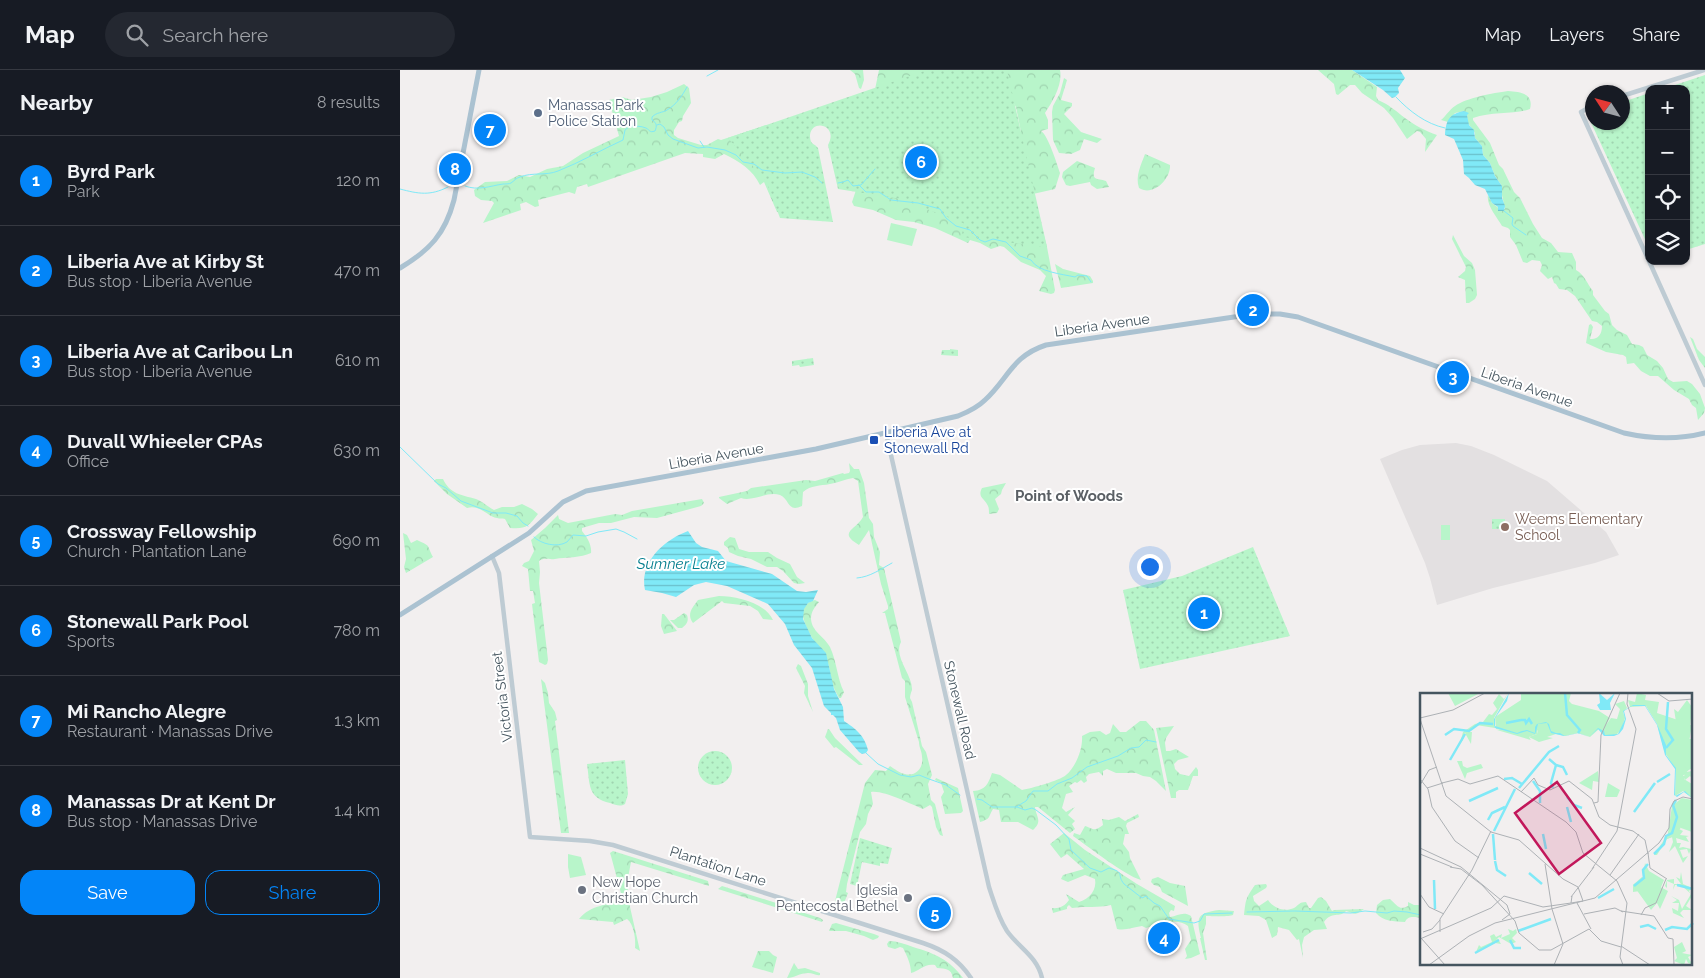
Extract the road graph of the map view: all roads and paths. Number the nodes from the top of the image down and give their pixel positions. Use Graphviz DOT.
graph roads {
  1 [pos="479,70"];
  2 [pos="1704,70"];
  3 [pos="1630,93"];
  4 [pos="1585,110"];
  5 [pos="1585,121"];
  6 [pos="1589,130"];
  7 [pos="1645,252"];
  8 [pos="1651,265"];
  9 [pos="400,268"];
  10 [pos="1705,385"];
  11 [pos="1705,433"];
  12 [pos="886,434"];
  13 [pos="492,556"];
  14 [pos="400,615"];
  15 [pos="530,837"];
  16 [pos="971,978"];
  17 [pos="1042,978"];
  1 -- 9 [label="main road"];
  2 -- 3 [label="street"];
  4 -- 5 [label="street"];
  6 -- 7 [label="street"];
  8 -- 10 [label="street"];
  11 -- 12 [label="main road, Liberia Avenue"];
  12 -- 13 [label="main road, Liberia Avenue"];
  12 -- 17 [label="street, Stonewall Road"];
  13 -- 14 [label="main road, Liberia Avenue"];
  13 -- 15 [label="street, Victoria Street"];
  15 -- 16 [label="street, Plantation Lane"];
}
